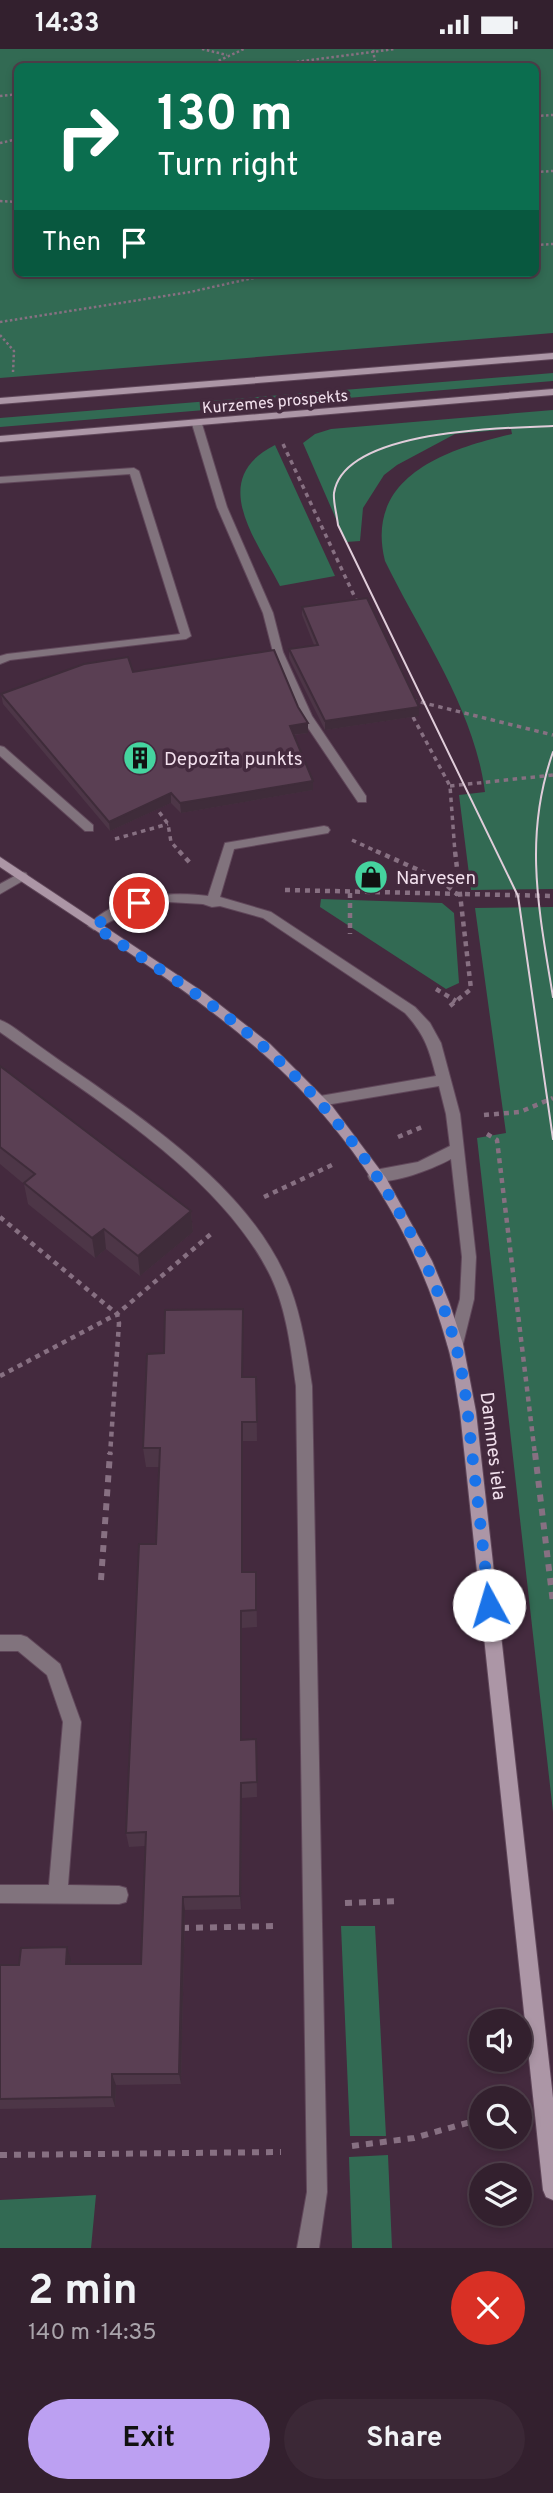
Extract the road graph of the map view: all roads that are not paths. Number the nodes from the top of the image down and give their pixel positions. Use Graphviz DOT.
graph roads {
  1 [pos="553,356"];
  2 [pos="553,391"];
  3 [pos="0,401"];
  4 [pos="197,424"];
  5 [pos="0,439"];
  6 [pos="0,479"];
  7 [pos="0,661"];
  8 [pos="3,757"];
  9 [pos="362,799"];
  10 [pos="89,828"];
  11 [pos="324,830"];
  12 [pos="0,861"];
  13 [pos="22,876"];
  14 [pos="0,890"];
  15 [pos="212,903"];
  16 [pos="94,926"];
  17 [pos="0,1025"];
  18 [pos="444,1080"];
  19 [pos="320,1101"];
  20 [pos="457,1148"];
  21 [pos="375,1176"];
  22 [pos="455,1344"];
  23 [pos="0,1643"];
  24 [pos="0,1894"];
  25 [pos="58,1895"];
  26 [pos="119,1895"];
  27 [pos="553,2190"];
  28 [pos="308,2248"];
  1 -- 3 [label="main road, Kurzemes prospekts"];
  2 -- 4 [label="main road, Kurzemes prospekts"];
  4 -- 5 [label="main road, Kurzemes prospekts"];
  4 -- 9 [label="street"];
  6 -- 7 [label="street"];
  8 -- 10 [label="street"];
  11 -- 15 [label="street"];
  12 -- 13 [label="main road, Dammes iela"];
  13 -- 14 [label="street"];
  13 -- 16 [label="main road, Dammes iela"];
  15 -- 16 [label="street"];
  15 -- 18 [label="street"];
  16 -- 19 [label="main road, Dammes iela"];
  17 -- 28 [label="street"];
  18 -- 19 [label="street"];
  18 -- 20 [label="street"];
  19 -- 21 [label="main road, Dammes iela"];
  20 -- 21 [label="street"];
  20 -- 22 [label="street"];
  21 -- 22 [label="main road, Dammes iela"];
  22 -- 27 [label="main road, Dammes iela"];
  23 -- 25 [label="street"];
  24 -- 25 [label="street"];
  25 -- 26 [label="street"];
}
